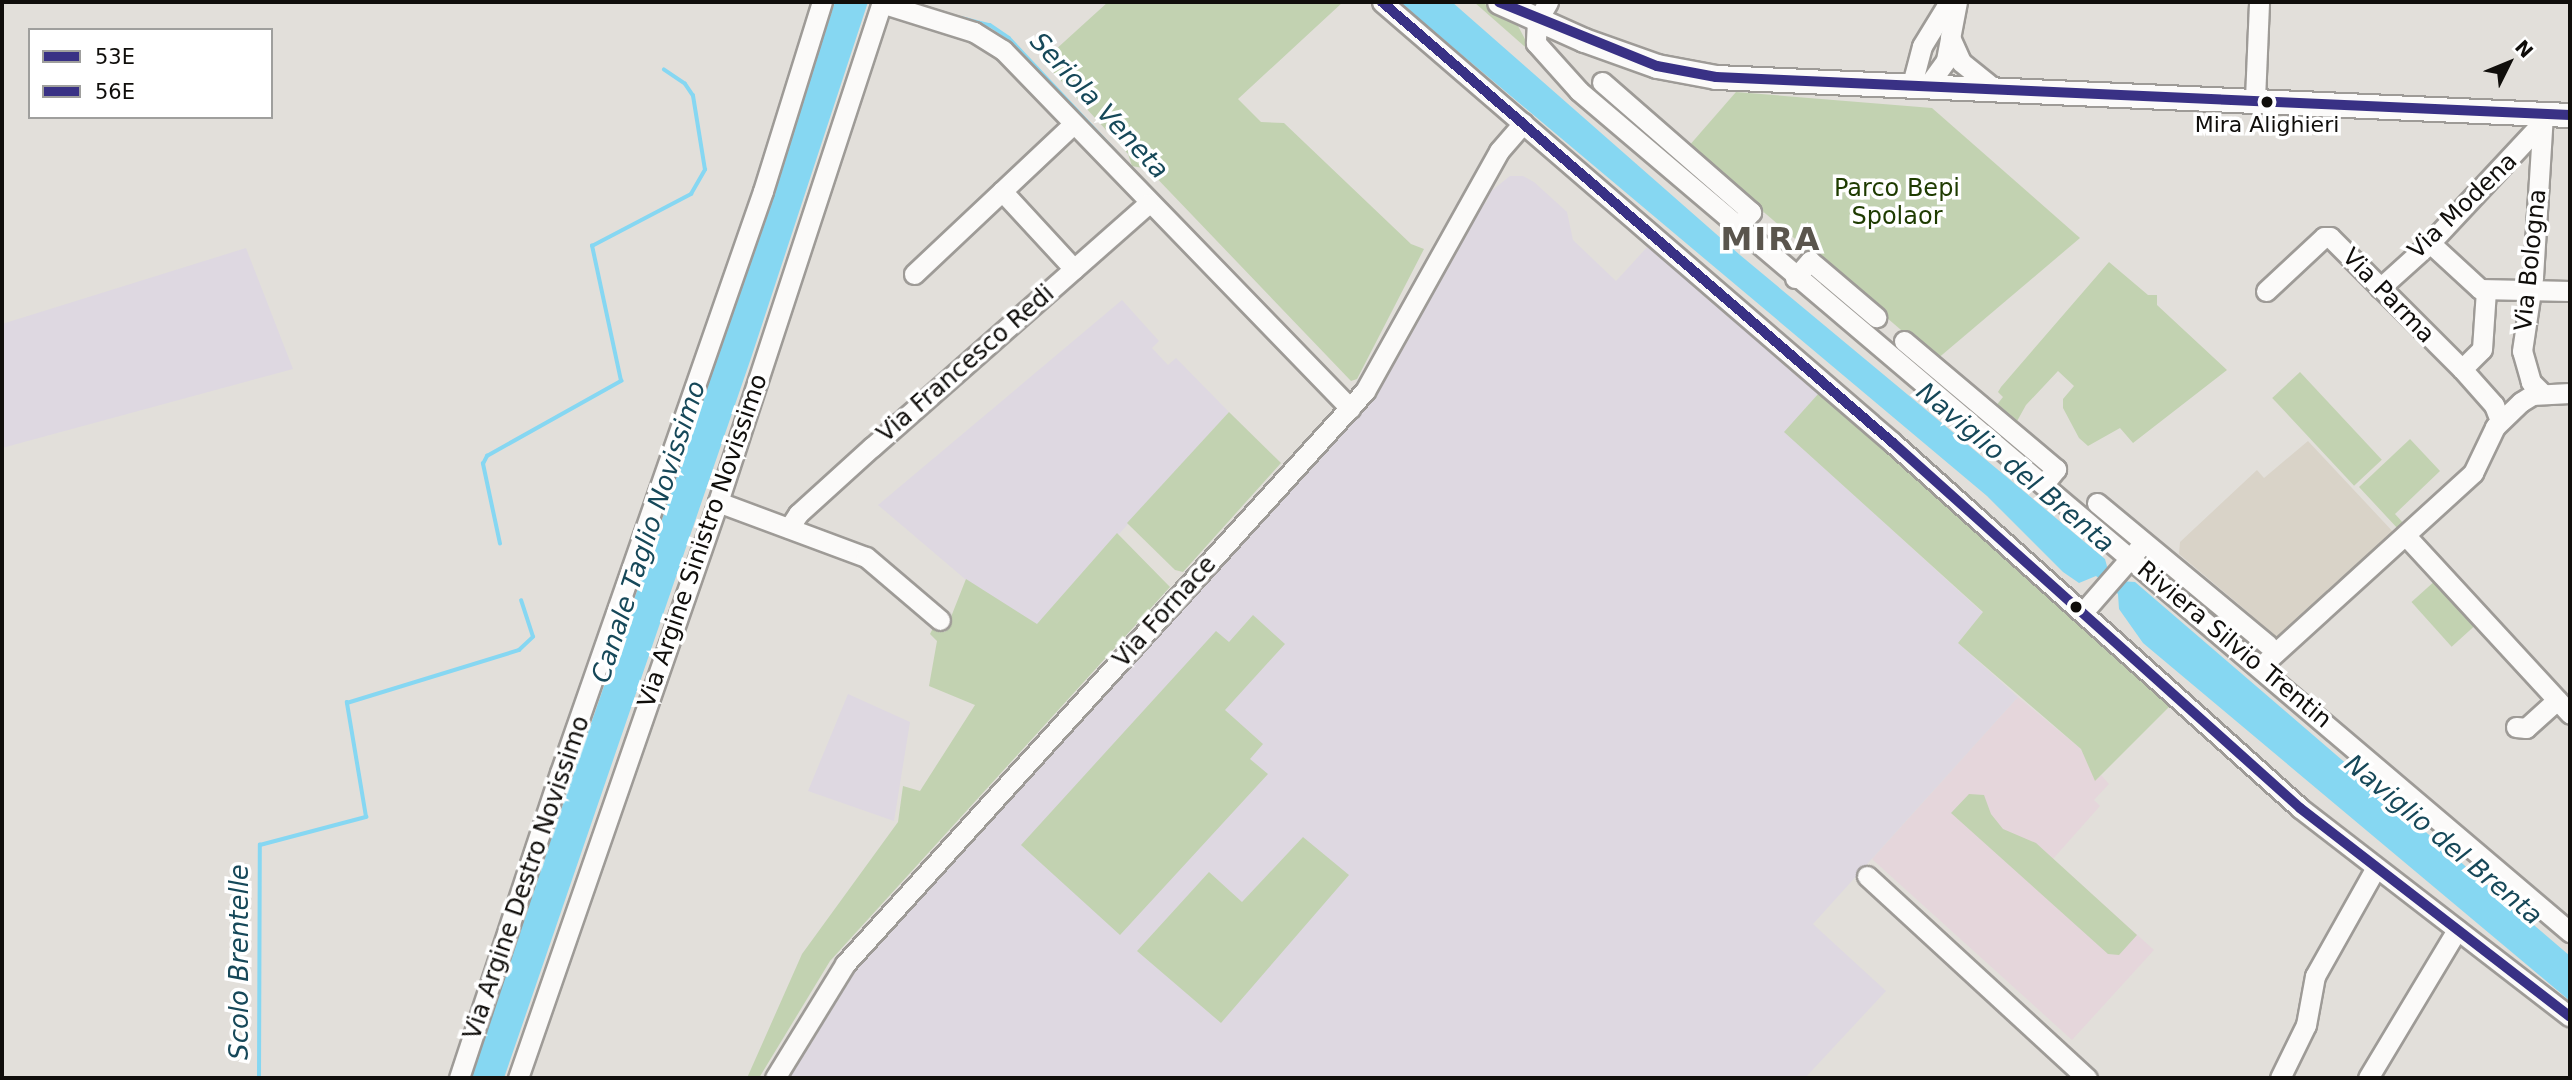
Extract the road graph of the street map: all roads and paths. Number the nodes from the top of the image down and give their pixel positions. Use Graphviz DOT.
graph roads {
  1 [pos="822,2"];
  2 [pos="882,2"];
  3 [pos="1382,2"];
  4 [pos="1499,2"];
  5 [pos="1949,2"];
  6 [pos="1957,2"];
  7 [pos="2259,2"];
  8 [pos="1543,11"];
  9 [pos="1950,36"];
  10 [pos="1602,82"];
  11 [pos="1919,88"];
  12 [pos="1996,90"];
  13 [pos="1621,99"];
  14 [pos="2255,99"];
  15 [pos="2570,115"];
  16 [pos="1606,116"];
  17 [pos="2543,117"];
  18 [pos="1523,122"];
  19 [pos="1073,124"];
  20 [pos="1674,146"];
  21 [pos="1660,162"];
  22 [pos="1003,191"];
  23 [pos="1148,204"];
  24 [pos="1737,228"];
  25 [pos="2430,243"];
  26 [pos="1074,269"];
  27 [pos="914,274"];
  28 [pos="1795,278"];
  29 [pos="2380,288"];
  30 [pos="2266,291"];
  31 [pos="2486,291"];
  32 [pos="2570,291"];
  33 [pos="2527,294"];
  34 [pos="1876,317"];
  35 [pos="1903,341"];
  36 [pos="2462,369"];
  37 [pos="2542,393"];
  38 [pos="2570,393"];
  39 [pos="1952,395"];
  40 [pos="1350,408"];
  41 [pos="2500,421"];
  42 [pos="718,502"];
  43 [pos="2097,503"];
  44 [pos="789,528"];
  45 [pos="2406,536"];
  46 [pos="2136,551"];
  47 [pos="2091,604"];
  48 [pos="940,620"];
  49 [pos="2267,645"];
  50 [pos="2261,666"];
  51 [pos="2564,707"];
  52 [pos="2516,727"];
  53 [pos="2375,869"];
  54 [pos="1867,876"];
  55 [pos="2457,930"];
  56 [pos="2570,932"];
  57 [pos="2570,1017"];
  58 [pos="2376,1076"];
  59 [pos="459,1078"];
  60 [pos="518,1078"];
  61 [pos="775,1078"];
  62 [pos="2087,1078"];
  63 [pos="2280,1078"];
  1 -- 59 [label="street, Via Argine Destro Novissimo"];
  2 -- 19 [label="street"];
  2 -- 42 [label="street, Via Argine Sinistro Novissimo"];
  3 -- 18 [label="street"];
  4 -- 8 [label="main road"];
  5 -- 11 [label="street"];
  6 -- 9 [label="street"];
  7 -- 14 [label="street"];
  8 -- 11 [label="main road"];
  8 -- 16 [label="street"];
  9 -- 11 [label="street"];
  9 -- 12 [label="street"];
  10 -- 13 [label="street"];
  11 -- 12 [label="main road"];
  12 -- 14 [label="main road"];
  13 -- 16 [label="street"];
  13 -- 20 [label="street"];
  14 -- 17 [label="main road"];
  15 -- 17 [label="main road"];
  16 -- 21 [label="street"];
  17 -- 25 [label="street, Via Modena"];
  17 -- 33 [label="street, Via Bologna"];
  18 -- 40 [label="street, Via Fornace"];
  18 -- 47 [label="street"];
  19 -- 22 [label="street"];
  19 -- 23 [label="street"];
  20 -- 21 [label="street"];
  20 -- 24 [label="street"];
  21 -- 24 [label="street"];
  22 -- 26 [label="street"];
  22 -- 27 [label="street"];
  23 -- 26 [label="street, Via Francesco Redi"];
  23 -- 40 [label="street"];
  24 -- 28 [label="street"];
  25 -- 29 [label="street, Via Modena"];
  25 -- 31 [label="street"];
  26 -- 44 [label="street, Via Francesco Redi"];
  28 -- 34 [label="street"];
  28 -- 39 [label="street"];
  29 -- 30 [label="street, Via Parma"];
  29 -- 36 [label="street, Via Parma"];
  31 -- 33 [label="street"];
  31 -- 36 [label="street"];
  32 -- 33 [label="street"];
  33 -- 37 [label="street, Via Bologna"];
  35 -- 39 [label="street"];
  36 -- 41 [label="street, Via Parma"];
  37 -- 38 [label="street"];
  37 -- 41 [label="street"];
  39 -- 46 [label="street, Riviera Silvio Trentin"];
  40 -- 61 [label="street, Via Fornace"];
  41 -- 45 [label="street"];
  42 -- 44 [label="street"];
  42 -- 60 [label="street, Via Argine Sinistro Novissimo"];
  43 -- 46 [label="street"];
  44 -- 48 [label="street"];
  45 -- 50 [label="street"];
  45 -- 51 [label="street"];
  46 -- 47 [label="street"];
  46 -- 49 [label="street"];
  46 -- 50 [label="street, Riviera Silvio Trentin"];
  47 -- 53 [label="street"];
  50 -- 56 [label="street, Riviera Silvio Trentin"];
  51 -- 52 [label="street"];
  53 -- 55 [label="street"];
  53 -- 63 [label="street"];
  54 -- 62 [label="street"];
  55 -- 57 [label="street"];
  55 -- 58 [label="street"];
}
